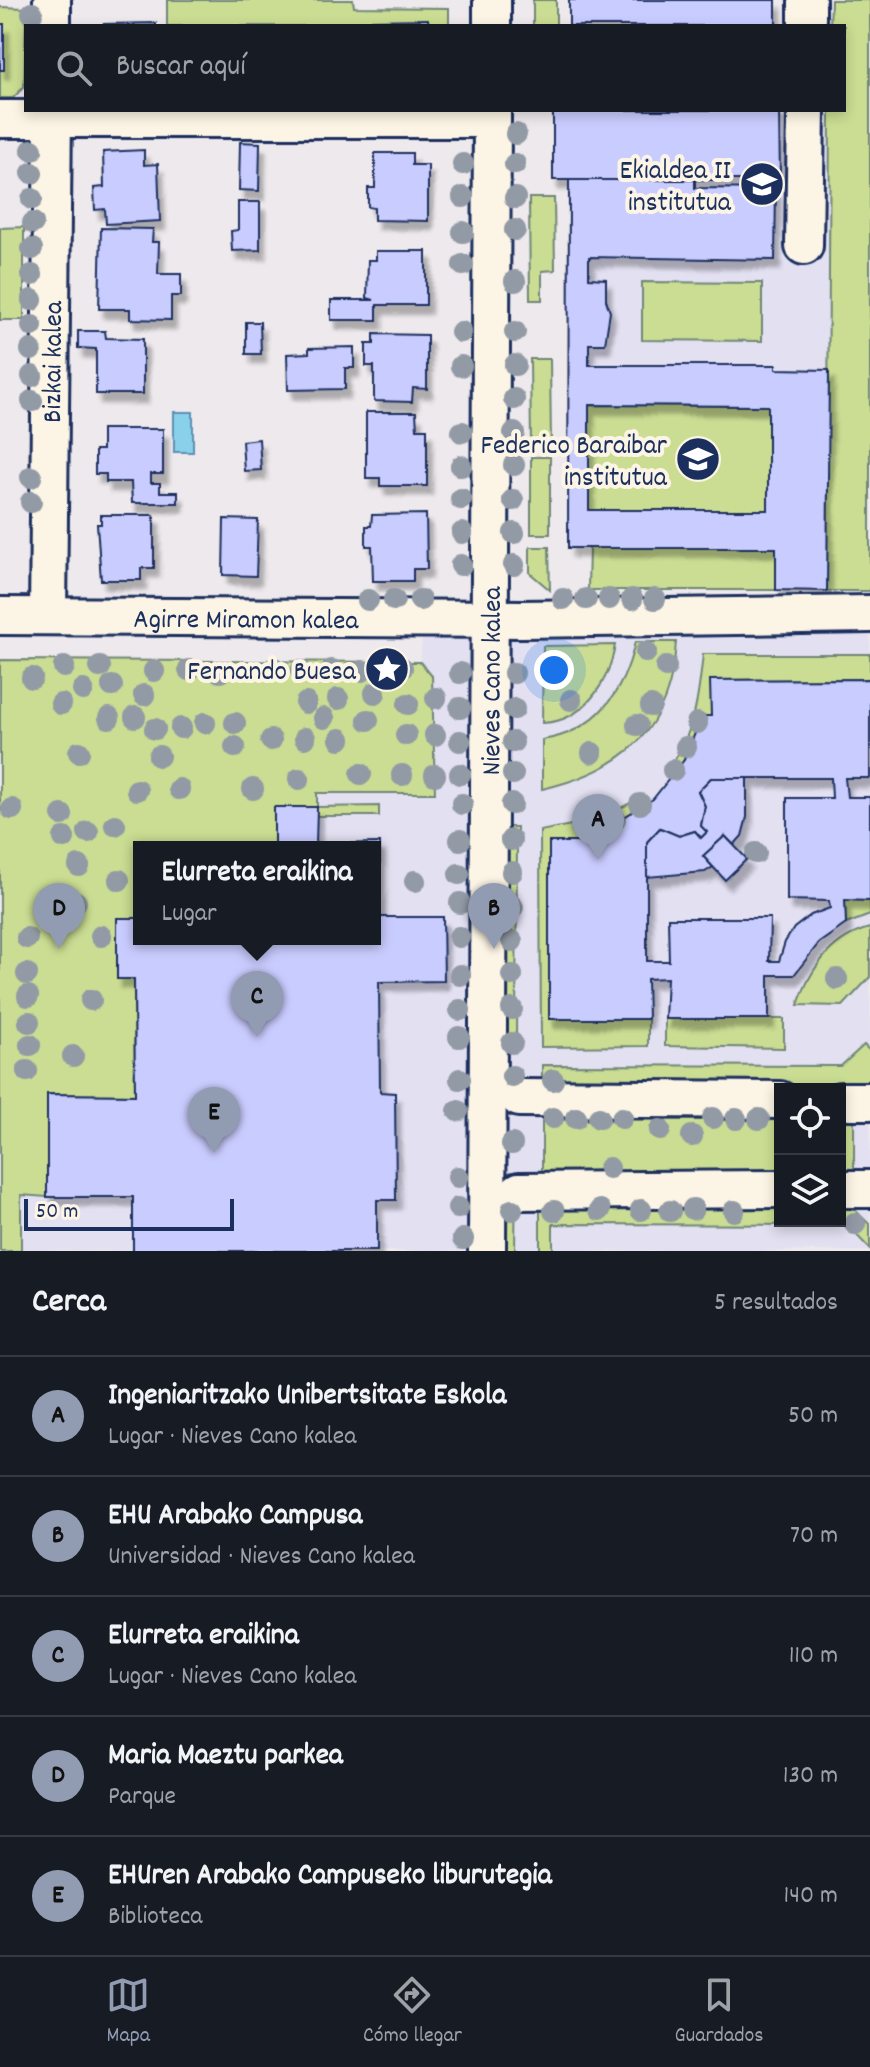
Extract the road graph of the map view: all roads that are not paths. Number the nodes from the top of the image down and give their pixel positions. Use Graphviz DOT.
graph roads {
  1 [pos="52,0"];
  2 [pos="492,0"];
  3 [pos="807,0"];
  4 [pos="52,24"];
  5 [pos="492,24"];
  6 [pos="807,24"];
  7 [pos="806,112"];
  8 [pos="53,115"];
  9 [pos="492,115"];
  10 [pos="0,119"];
  11 [pos="804,246"];
  12 [pos="870,614"];
  13 [pos="0,616"];
  14 [pos="48,616"];
  15 [pos="492,618"];
  16 [pos="519,1098"];
  17 [pos="774,1100"];
  18 [pos="846,1101"];
  19 [pos="870,1101"];
  20 [pos="774,1189"];
  21 [pos="846,1189"];
  22 [pos="870,1189"];
  23 [pos="519,1191"];
  24 [pos="487,1251"];
  1 -- 4 [label="street"];
  2 -- 5 [label="street"];
  3 -- 6 [label="street"];
  7 -- 11 [label="street"];
  8 -- 9 [label="street"];
  8 -- 10 [label="street"];
  8 -- 14 [label="street, Bizkai kalea"];
  9 -- 15 [label="street, Nieves Cano kalea"];
  12 -- 15 [label="street, Agirre Miramon kalea"];
  13 -- 14 [label="street, Agirre Miramon kalea"];
  14 -- 15 [label="street, Agirre Miramon kalea"];
  15 -- 24 [label="street, Nieves Cano kalea"];
  16 -- 17 [label="street"];
  18 -- 19 [label="street"];
  20 -- 23 [label="street"];
  21 -- 22 [label="street"];
}
